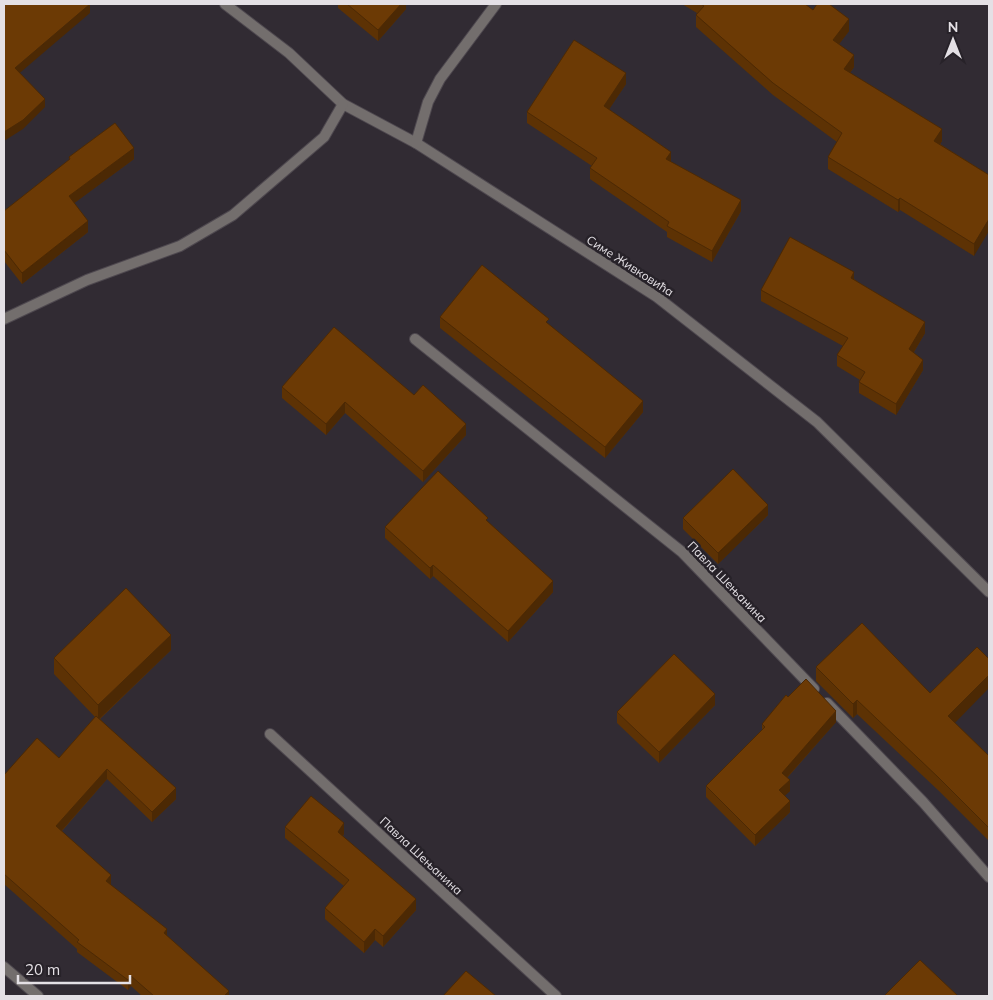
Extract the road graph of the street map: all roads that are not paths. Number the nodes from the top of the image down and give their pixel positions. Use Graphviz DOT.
graph roads {
  1 [pos="225,4"];
  2 [pos="496,4"];
  3 [pos="343,104"];
  4 [pos="416,143"];
  5 [pos="4,319"];
  6 [pos="415,339"];
  7 [pos="989,592"];
  8 [pos="270,734"];
  9 [pos="989,877"];
  10 [pos="4,967"];
  11 [pos="38,996"];
  12 [pos="556,996"];
  1 -- 3 [label="street, Симе Живковића"];
  2 -- 4 [label="street"];
  3 -- 4 [label="street, Симе Живковића"];
  3 -- 5 [label="street"];
  4 -- 7 [label="street, Симе Живковића"];
  6 -- 9 [label="street, Павла Шењанина"];
  8 -- 12 [label="street, Павла Шењанина"];
  10 -- 11 [label="street"];
}
